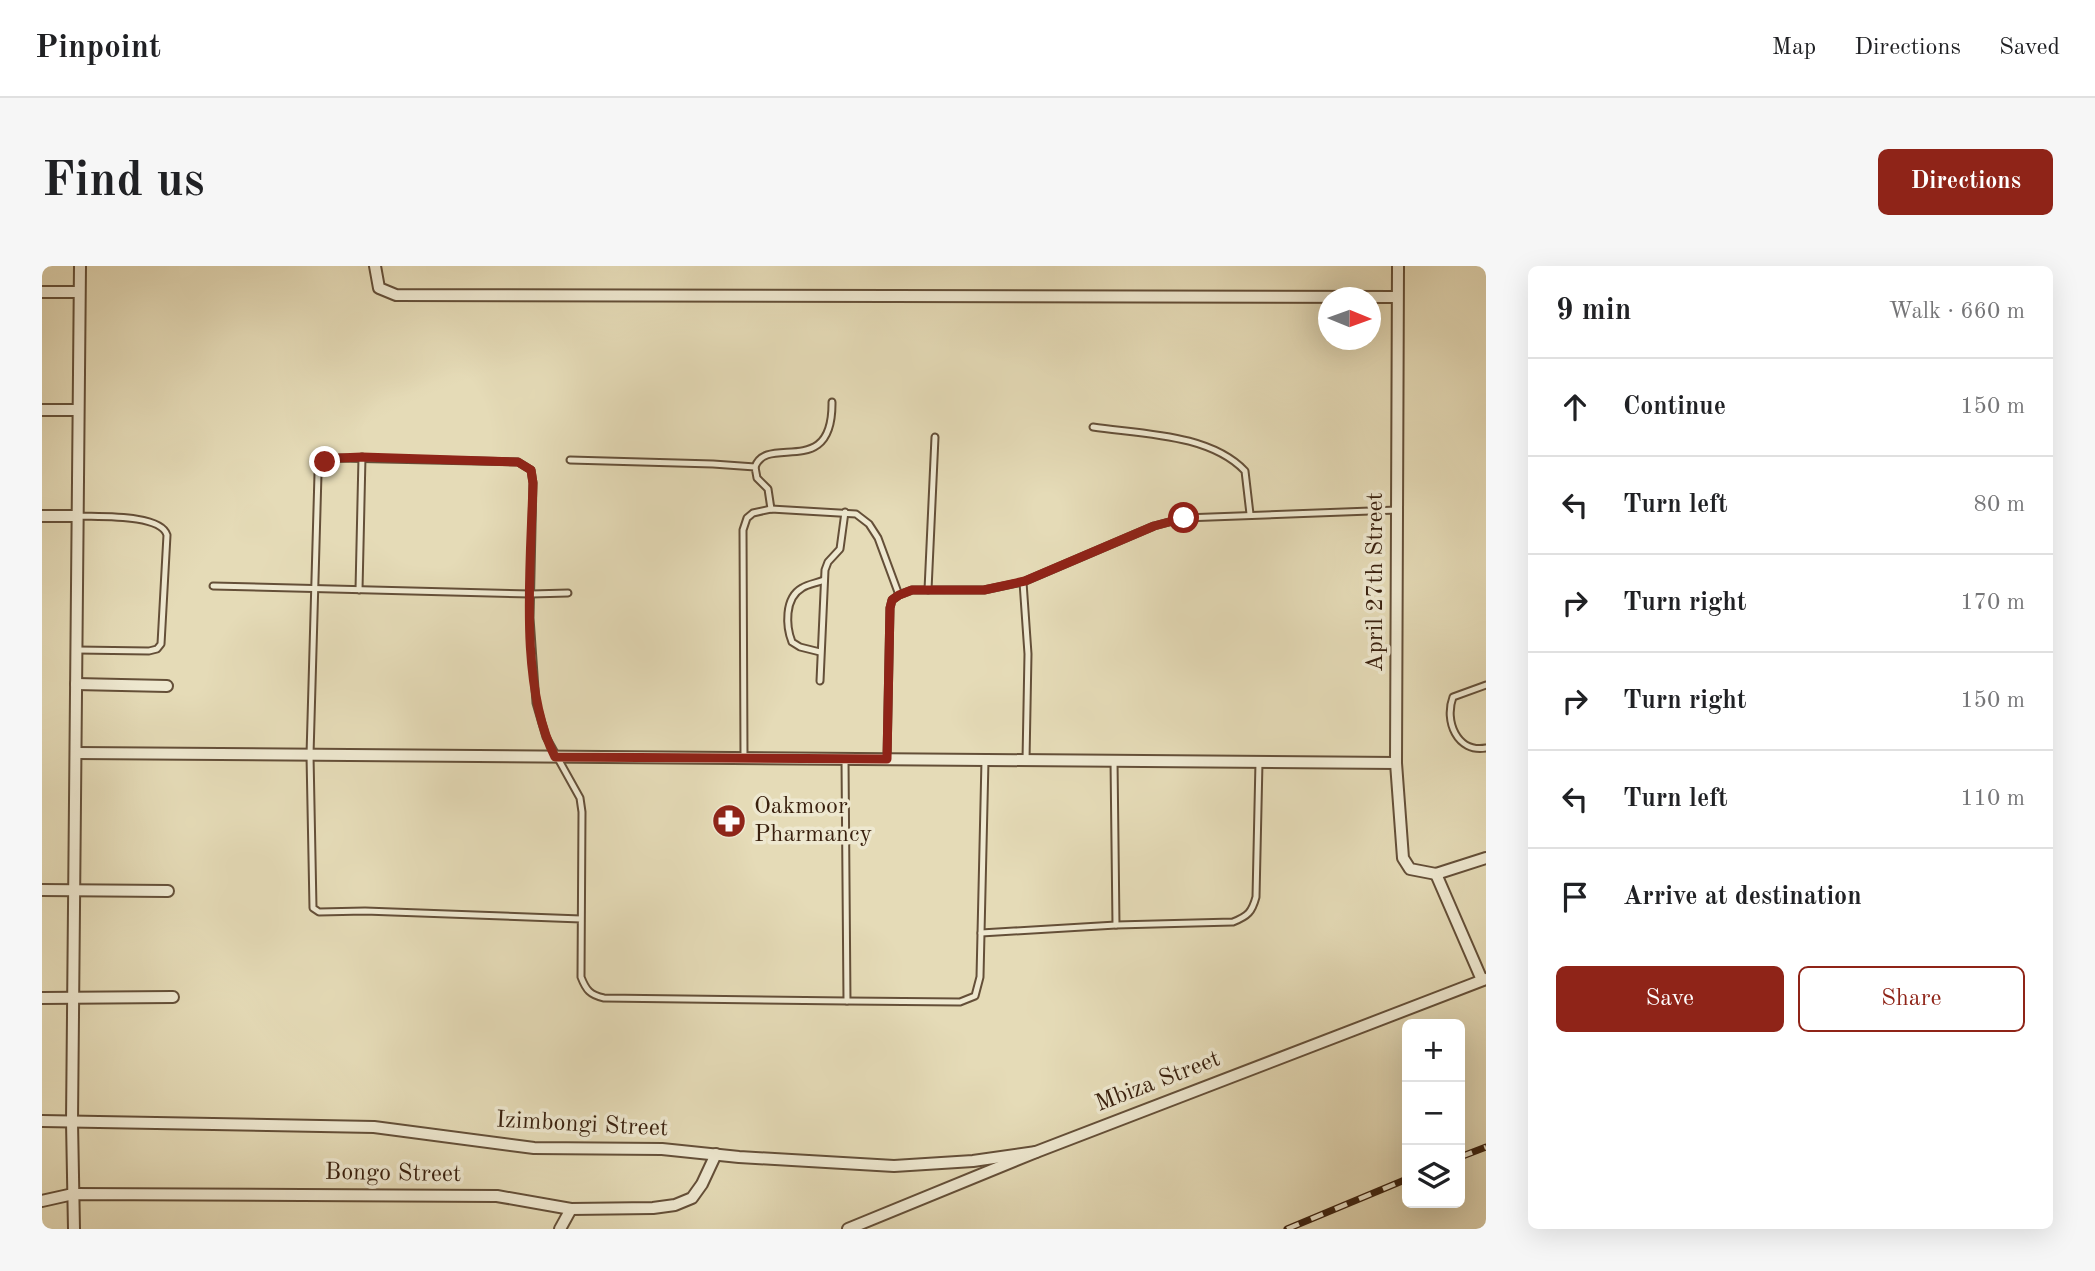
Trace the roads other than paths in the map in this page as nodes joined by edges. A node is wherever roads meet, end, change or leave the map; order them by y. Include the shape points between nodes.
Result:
1 (80, 266) edge
2 (374, 266) edge
3 (1398, 266) edge
4 (42, 292) edge
5 (79, 292) junction
6 (1397, 297) junction
7 (832, 402) dead end
8 (42, 410) edge
9 (78, 410) junction
10 (1093, 427) dead end
11 (935, 437) dead end
12 (362, 457) junction
13 (570, 460) dead end
14 (755, 467) junction
15 (771, 509) junction
16 (1397, 510) junction
17 (845, 512) junction
18 (1250, 514) junction
19 (42, 516) edge
20 (77, 516) junction
21 (824, 580) junction
22 (1023, 582) junction
23 (213, 586) dead end
24 (315, 588) junction
25 (359, 590) junction
26 (928, 590) junction
27 (568, 593) dead end
28 (531, 594) junction
29 (899, 595) junction
30 (77, 650) junction
31 (820, 652) junction
32 (820, 681) dead end
33 (76, 684) junction
34 (167, 685) dead end
35 (1486, 685) edge
36 (1486, 748) edge
37 (76, 753) junction
38 (310, 755) junction
39 (555, 757) junction
40 (744, 758) junction
41 (845, 759) junction
42 (887, 759) junction
43 (985, 760) junction
44 (1026, 760) junction
45 (1114, 761) junction
46 (1259, 762) junction
47 (1396, 763) junction
48 (1486, 858) edge
49 (1436, 874) junction
50 (42, 890) edge
51 (75, 890) junction
52 (168, 891) dead end
53 (581, 919) junction
54 (1116, 925) junction
55 (981, 933) junction
56 (1484, 979) edge
57 (173, 997) dead end
58 (42, 999) edge
59 (75, 999) junction
60 (847, 1001) junction
61 (42, 1121) edge
62 (72, 1122) junction
63 (1036, 1152) junction
64 (716, 1154) junction
65 (74, 1194) junction
66 (42, 1201) edge
67 (571, 1209) junction
68 (74, 1229) edge
69 (560, 1229) edge
70 (848, 1229) edge

1 - 5 street
2 - 6 street via 379,288 396,295
3 - 6 street, April 27th Street
4 - 5 street
5 - 9 street
6 - 16 street, April 27th Street
7 - 14 lane via 830,430 820,444 767,456
8 - 9 street
9 - 20 street
10 - 18 lane via 1196,442 1225,453 1245,471
11 - 26 lane
12 - 24 lane via 330,459 320,468
12 - 25 lane
12 - 28 lane via 518,462 527,466 533,483
13 - 14 lane
14 - 15 lane via 757,478 768,489
15 - 17 lane
15 - 40 lane via 753,513 743,530
16 - 18 lane
16 - 47 street, April 27th Street
17 - 21 lane via 840,549 828,562
17 - 29 lane via 869,524
18 - 22 lane via 1171,521
19 - 20 street
20 - 30 street
20 - 30 lane via 146,521 160,524 167,535 161,644 149,651
21 - 31 lane
21 - 31 lane via 796,593 787,621 792,642
22 - 26 lane via 984,590
22 - 44 lane via 1028,654
23 - 24 lane
24 - 25 lane
24 - 38 lane
25 - 28 lane
26 - 29 lane
27 - 28 lane
28 - 39 lane via 536,704
29 - 42 lane via 890,608
30 - 33 street
31 - 32 lane
33 - 34 street
33 - 37 street
35 - 36 lane via 1453,697 1450,706 1460,742 1468,748
37 - 38 street
37 - 51 street
38 - 39 street
38 - 53 lane via 312,900 316,911
39 - 40 street
39 - 53 lane via 580,798
40 - 41 street
41 - 42 street
41 - 60 lane
42 - 43 street
43 - 44 street
43 - 55 lane
44 - 45 street
45 - 46 street
45 - 54 lane
46 - 47 street
46 - 54 lane via 1252,911 1233,922
47 - 49 street, April 27th Street via 1403,858 1410,869
48 - 49 street
49 - 56 street
50 - 51 street
51 - 52 street
51 - 59 street
53 - 60 lane via 581,977 595,996
54 - 55 lane
55 - 60 lane via 980,977 972,999
56 - 63 street, Mbiza Street
57 - 59 street
58 - 59 street
59 - 62 street
61 - 62 street, Izimbongi Street
62 - 64 street, Izimbongi Street via 374,1127 534,1148
62 - 65 street
63 - 64 street, Izimbongi Street via 894,1166
63 - 70 street, Mbiza Street
64 - 67 street, Bongo Street via 702,1184 687,1202 653,1208
65 - 66 street, Bongo Street
65 - 67 street, Bongo Street via 497,1196
65 - 68 street
67 - 69 street

